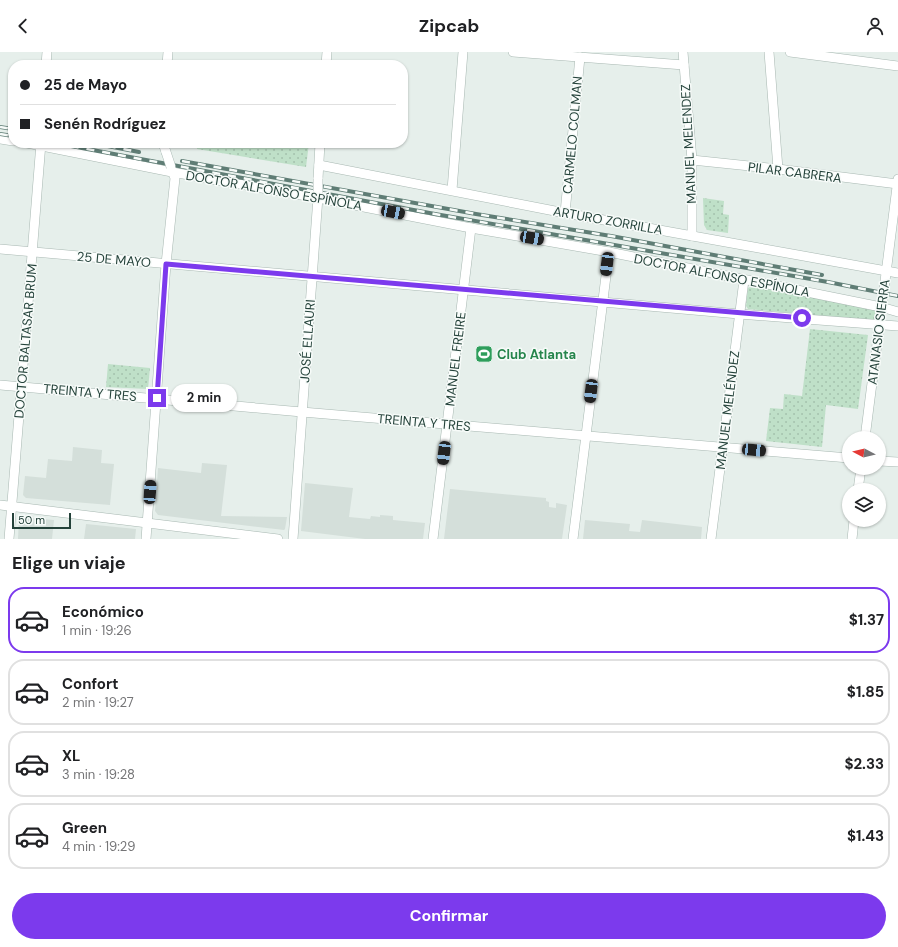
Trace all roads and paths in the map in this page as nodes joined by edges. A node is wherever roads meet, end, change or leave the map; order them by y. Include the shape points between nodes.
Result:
1 (463, 52) edge
2 (513, 52) edge
3 (684, 52) edge
4 (769, 52) edge
5 (790, 52) edge
6 (580, 57) junction
7 (684, 65) junction
8 (898, 66) edge
9 (41, 148) edge
10 (61, 148) edge
11 (164, 148) edge
12 (320, 148) edge
13 (692, 160) junction
14 (319, 165) junction
15 (778, 169) junction
16 (172, 170) junction
17 (898, 182) edge
18 (452, 190) junction
19 (318, 197) junction
20 (565, 213) junction
21 (472, 228) junction
22 (692, 236) junction
23 (0, 249) edge
24 (32, 252) junction
25 (609, 252) junction
26 (166, 264) junction
27 (886, 270) junction
28 (898, 273) edge
29 (312, 276) junction
30 (744, 280) junction
31 (464, 289) junction
32 (603, 301) junction
33 (881, 307) junction
34 (898, 312) edge
35 (740, 314) junction
36 (879, 324) junction
37 (898, 326) edge
38 (0, 385) edge
39 (21, 386) junction
40 (157, 398) junction
41 (302, 412) junction
42 (448, 424) junction
43 (866, 431) edge
44 (586, 436) junction
45 (723, 448) junction
46 (842, 457) edge
47 (886, 461) edge
48 (898, 462) edge
49 (0, 505) edge
50 (12, 506) junction
51 (148, 523) junction
52 (853, 527) edge
53 (9, 539) edge
54 (146, 539) edge
55 (278, 539) edge
56 (293, 539) edge
57 (433, 539) edge
58 (573, 539) edge
59 (711, 539) edge
60 (852, 539) edge

1 - 18 street
2 - 6 street
3 - 7 street, MANUEL MELENDEZ
4 - 15 street
5 - 8 street
6 - 7 street
6 - 20 street, CARMELO COLMAN
7 - 13 street, MANUEL MELENDEZ
9 - 24 street, DOCTOR BALTASAR BRUM
10 - 16 street, DOCTOR ALFONSO ESPÍNOLA
11 - 16 street, bridge
12 - 14 street, JOSÉ ELLAURI
13 - 15 street, PILAR CABRERA
13 - 22 street, MANUEL MELENDEZ
14 - 18 street, ARTURO ZORRILLA
14 - 19 street, JOSÉ ELLAURI, bridge
15 - 17 street, PILAR CABRERA
16 - 19 street, DOCTOR ALFONSO ESPÍNOLA
16 - 26 street via 174,178
17 - 27 street, ATANASIO SIERRA
18 - 20 street, ARTURO ZORRILLA
19 - 21 street, DOCTOR ALFONSO ESPÍNOLA
19 - 29 street, JOSÉ ELLAURI
20 - 22 street, ARTURO ZORRILLA
21 - 25 street, DOCTOR ALFONSO ESPÍNOLA
21 - 31 street, MANUEL FREIRE
22 - 27 street, ARTURO ZORRILLA
23 - 24 street, 25 DE MAYO
24 - 26 street, 25 DE MAYO
24 - 39 street, DOCTOR BALTASAR BRUM
25 - 30 street, DOCTOR ALFONSO ESPÍNOLA
25 - 32 street
26 - 29 street, 25 DE MAYO
26 - 40 street
27 - 28 street, ARTURO ZORRILLA
27 - 33 street, ATANASIO SIERRA
29 - 31 street, 25 DE MAYO
29 - 41 street, JOSÉ ELLAURI
30 - 33 street, DOCTOR ALFONSO ESPÍNOLA
30 - 35 street, MANUEL MELÉNDEZ
31 - 32 street, 25 DE MAYO
31 - 42 street, MANUEL FREIRE
32 - 35 street, 25 DE MAYO
32 - 44 street
33 - 34 street, DOCTOR ALFONSO ESPÍNOLA
33 - 36 street, ATANASIO SIERRA
35 - 36 street, 25 DE MAYO
35 - 45 street, MANUEL MELÉNDEZ
36 - 37 street, 25 DE MAYO
36 - 43 street, ATANASIO SIERRA
38 - 39 street, TREINTA Y TRES
39 - 40 street, TREINTA Y TRES
39 - 50 street, DOCTOR BALTASAR BRUM
40 - 41 street, TREINTA Y TRES
40 - 51 street
41 - 42 street, TREINTA Y TRES
41 - 56 street, JOSÉ ELLAURI
42 - 44 street, TREINTA Y TRES
42 - 57 street, MANUEL FREIRE
44 - 45 street, TREINTA Y TRES
44 - 58 street
45 - 46 street, TREINTA Y TRES
45 - 59 street, MANUEL MELÉNDEZ
47 - 48 street
49 - 50 street
50 - 51 street
50 - 53 street, DOCTOR BALTASAR BRUM
51 - 54 street
51 - 55 street
52 - 60 street

